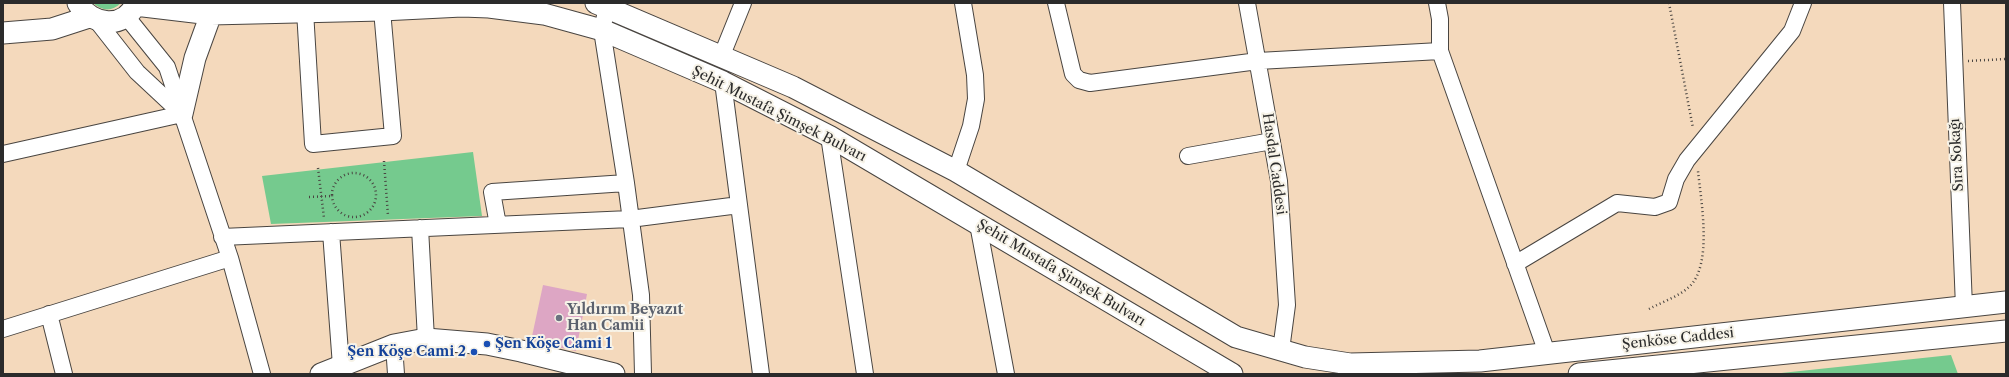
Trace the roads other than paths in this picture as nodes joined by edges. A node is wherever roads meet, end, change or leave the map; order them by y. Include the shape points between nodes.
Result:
1 (743, 3) edge
2 (963, 3) edge
3 (1056, 3) edge
4 (1247, 3) edge
5 (1437, 3) edge
6 (1803, 3) edge
7 (1952, 3) edge
8 (602, 5) edge
9 (132, 8) edge
10 (382, 10) junction
11 (305, 11) junction
12 (88, 14) edge
13 (211, 14) junction
14 (602, 30) junction
15 (3, 33) edge
16 (1440, 51) junction
17 (722, 55) junction
18 (1258, 61) junction
19 (723, 82) junction
20 (182, 114) junction
21 (829, 136) junction
22 (1272, 141) junction
23 (3, 154) edge
24 (1188, 156) dead end
25 (956, 170) junction
26 (626, 183) junction
27 (739, 204) junction
28 (630, 219) junction
29 (978, 224) junction
30 (498, 225) junction
31 (420, 228) junction
32 (328, 232) junction
33 (222, 237) junction
34 (230, 258) junction
35 (1515, 264) junction
36 (2006, 302) edge
37 (1964, 307) junction
38 (49, 314) junction
39 (3, 329) edge
40 (2006, 331) edge
41 (426, 339) junction
42 (394, 345) junction
43 (1281, 350) junction
44 (1547, 353) junction
45 (341, 366) junction
46 (1303, 366) edge
47 (1351, 369) edge
48 (1622, 372) edge
49 (64, 374) edge
50 (262, 374) edge
51 (321, 374) edge
52 (396, 374) edge
53 (614, 374) edge
54 (644, 374) edge
55 (760, 374) edge
56 (865, 374) edge
57 (1006, 374) edge
58 (1232, 374) edge
59 (1579, 374) edge

1 - 17 street
2 - 25 street via 975,75 976,99 971,126
3 - 18 street via 1073,74 1084,82
4 - 18 street, Hasdal Caddesi
5 - 16 street
6 - 35 street via 1792,31 1681,169 1669,202 1655,207 1617,203
7 - 37 street, Sıra Sokağı
8 - 14 street
8 - 17 main road, Şehit Mustafa Şimşek Bulvarı
9 - 12 main road via 115,21 106,23
9 - 13 main road, Şehit Mustafa Şimşek Bulvarı
9 - 20 street via 167,67
10 - 11 main road, Şehit Mustafa Şimşek Bulvarı
10 - 11 street via 392,136 313,144
10 - 14 main road, Şehit Mustafa Şimşek Bulvarı via 489,7 544,14
11 - 13 main road, Şehit Mustafa Şimşek Bulvarı
12 - 15 main road via 52,29
12 - 20 street via 137,72
13 - 20 main road via 195,58
14 - 19 main road, Şehit Mustafa Şimşek Bulvarı
14 - 26 street
16 - 18 street
16 - 35 street
17 - 25 main road, Şehit Mustafa Şimşek Bulvarı via 793,87
18 - 22 street, Hasdal Caddesi
19 - 21 main road, Şehit Mustafa Şimşek Bulvarı
19 - 27 street
20 - 23 street
20 - 33 street
21 - 29 main road, Şehit Mustafa Şimşek Bulvarı
21 - 56 street
22 - 24 street
22 - 43 street, Hasdal Caddesi via 1279,181 1287,305
25 - 43 main road, Şehit Mustafa Şimşek Bulvarı via 1236,337
26 - 28 street
26 - 30 street via 492,192
27 - 28 street
27 - 55 street
28 - 30 street
28 - 54 street via 641,295
29 - 57 street
29 - 58 main road, Şehit Mustafa Şimşek Bulvarı
30 - 31 street
31 - 32 street
31 - 41 street
32 - 33 street
32 - 45 street
33 - 34 street
34 - 38 street
34 - 50 street
35 - 44 street
36 - 37 main road, Şenköse Caddesi
37 - 44 main road, Şenköse Caddesi
38 - 39 street
38 - 49 street
40 - 48 main road, Şenköse Caddesi
41 - 42 main road
41 - 53 main road via 487,344 521,350
42 - 45 main road
42 - 52 street
43 - 46 main road, Şehit Mustafa Şimşek Bulvarı
44 - 47 main road, Şenköse Caddesi via 1480,361
45 - 51 main road
46 - 47 main road, Şehit Mustafa Şimşek Bulvarı
48 - 59 main road, Şenköse Caddesi

